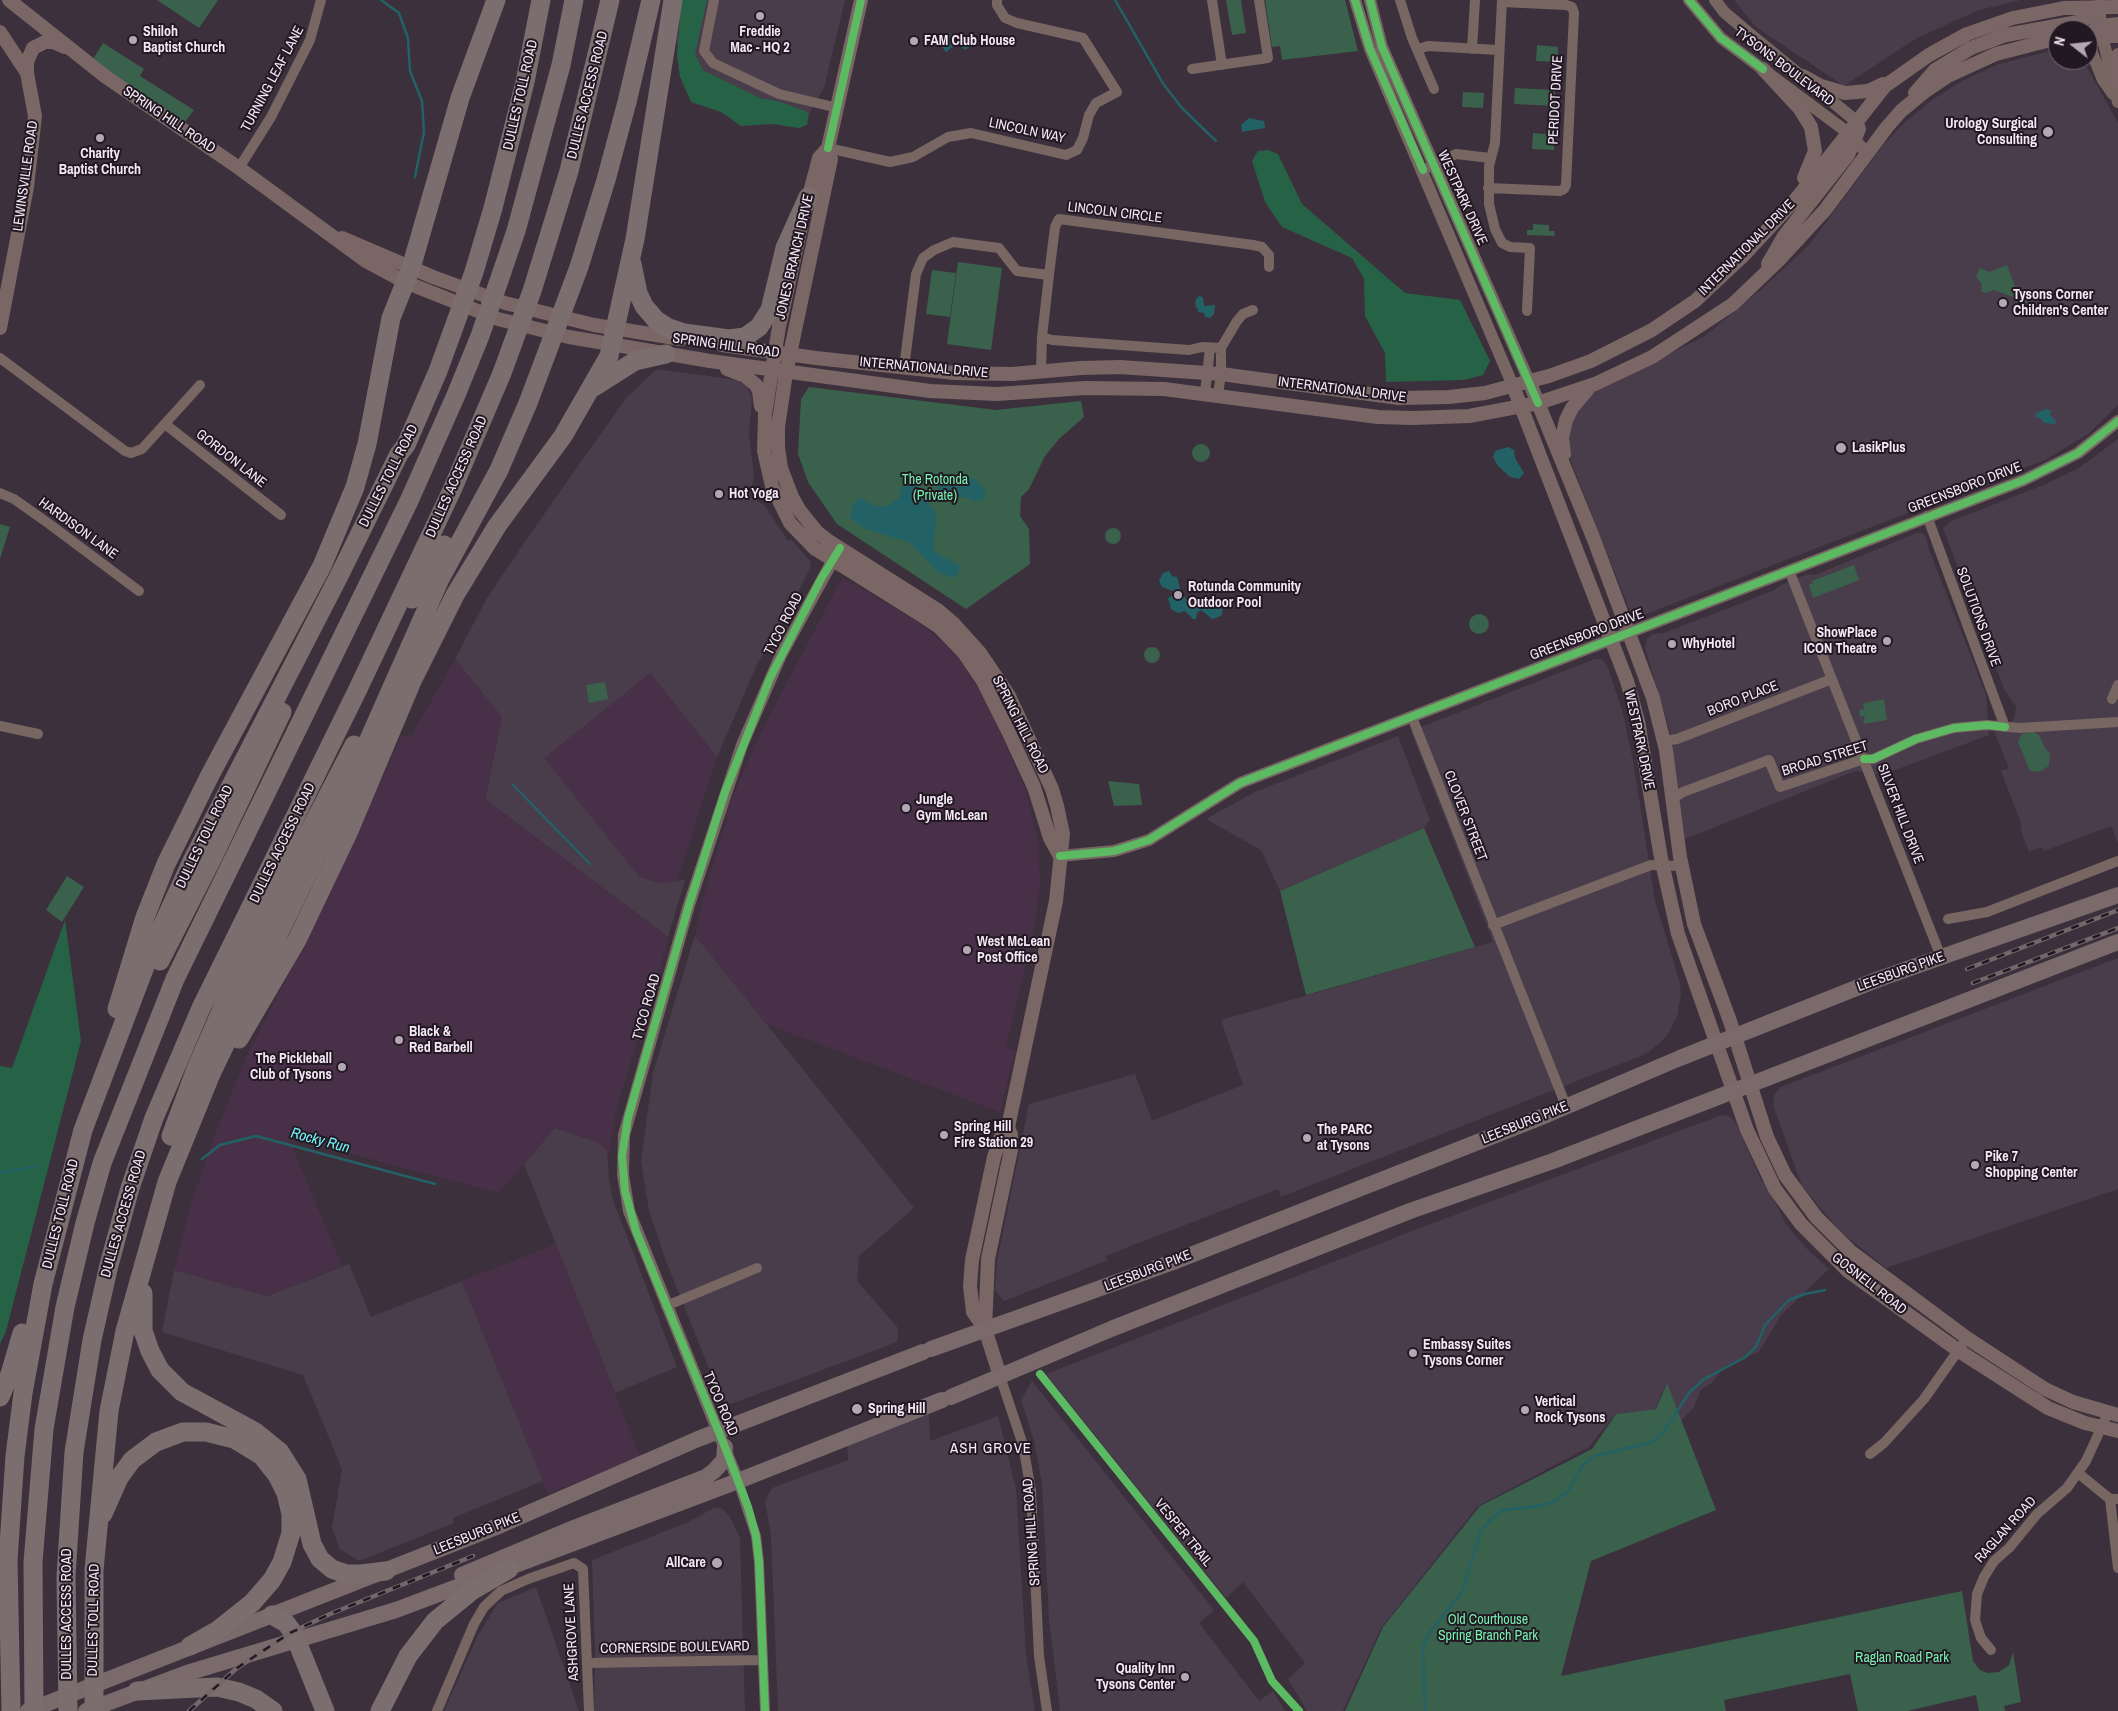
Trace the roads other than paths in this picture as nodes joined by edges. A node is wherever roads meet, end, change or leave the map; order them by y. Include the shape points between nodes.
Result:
1 (9, 0) edge
2 (321, 0) edge
3 (496, 0) edge
4 (541, 0) edge
5 (574, 0) edge
6 (610, 0) edge
7 (651, 0) edge
8 (673, 0) edge
9 (714, 0) edge
10 (862, 0) edge
11 (997, 0) edge
12 (1212, 0) edge
13 (1258, 0) edge
14 (1355, 0) edge
15 (1370, 0) edge
16 (1400, 0) edge
17 (1475, 0) edge
18 (1689, 0) edge
19 (1715, 0) edge
20 (1502, 1) edge
21 (2099, 6) junction
22 (2118, 7) edge
23 (2084, 19) edge
24 (2097, 20) edge
25 (2118, 24) edge
26 (0, 32) edge
27 (2098, 32) edge
28 (2098, 33) edge
29 (2118, 36) edge
30 (2048, 40) edge
31 (2098, 41) edge
32 (1418, 49) junction
33 (1472, 49) junction
34 (1498, 50) junction
35 (74, 52) junction
36 (2118, 56) edge
37 (1222, 65) junction
38 (2098, 68) edge
39 (1192, 69) dead end
40 (1763, 69) junction
41 (27, 73) junction
42 (1803, 76) junction
43 (1895, 78) junction
44 (2112, 80) junction
45 (1434, 89) dead end
46 (2118, 102) edge
47 (1908, 105) junction
48 (838, 108) junction
49 (1853, 131) junction
50 (828, 148) junction
51 (1867, 153) junction
52 (1490, 158) junction
53 (1428, 167) junction
54 (239, 168) junction
55 (1488, 188) junction
56 (808, 197) junction
57 (1776, 221) junction
58 (632, 253) junction
59 (1269, 267) dead end
60 (408, 275) junction
61 (1049, 275) junction
62 (1762, 276) junction
63 (1253, 310) dead end
64 (1528, 311) dead end
65 (663, 326) junction
66 (0, 328) edge
67 (614, 337) junction
68 (1042, 337) junction
69 (702, 342) junction
70 (1215, 348) junction
71 (774, 353) junction
72 (666, 354) junction
73 (790, 355) junction
74 (546, 356) junction
75 (0, 358) edge
76 (710, 361) junction
77 (904, 368) junction
78 (771, 371) junction
79 (1041, 371) junction
80 (786, 373) junction
81 (1207, 373) junction
82 (1222, 374) junction
83 (1529, 381) junction
84 (1595, 384) junction
85 (200, 385) dead end
86 (1513, 386) junction
87 (591, 389) junction
88 (1211, 394) junction
89 (1538, 403) junction
90 (1521, 407) junction
91 (2118, 421) edge
92 (165, 424) junction
93 (763, 433) junction
94 (1566, 472) junction
95 (0, 493) edge
96 (281, 516) dead end
97 (1927, 516) junction
98 (836, 554) junction
99 (1789, 570) junction
100 (138, 591) dead end
101 (1630, 632) junction
102 (1612, 640) junction
103 (400, 665) junction
104 (1832, 679) junction
105 (2118, 685) edge
106 (2112, 699) dead end
107 (1412, 716) junction
108 (2118, 722) edge
109 (0, 726) edge
110 (2005, 727) junction
111 (38, 734) dead end
112 (1664, 741) junction
113 (1864, 760) junction
114 (1672, 799) junction
115 (1060, 856) junction
116 (274, 861) junction
117 (2118, 861) edge
118 (1662, 866) junction
119 (1682, 866) junction
120 (2118, 895) edge
121 (1948, 919) dead end
122 (1493, 925) junction
123 (2118, 942) edge
124 (1941, 958) junction
125 (1735, 1036) junction
126 (1718, 1043) junction
127 (1749, 1085) junction
128 (98, 1088) junction
129 (1733, 1091) junction
130 (1566, 1106) junction
131 (190, 1120) junction
132 (68, 1183) junction
133 (155, 1220) junction
134 (757, 1268) dead end
135 (666, 1306) junction
136 (984, 1329) junction
137 (1967, 1338) junction
138 (1959, 1351) junction
139 (1000, 1376) junction
140 (114, 1380) junction
141 (0, 1397) edge
142 (2113, 1414) edge
143 (2102, 1428) junction
144 (718, 1431) junction
145 (2118, 1431) edge
146 (725, 1447) junction
147 (1870, 1454) dead end
148 (2078, 1474) junction
149 (738, 1481) junction
150 (2114, 1499) edge
151 (94, 1554) junction
152 (2118, 1568) edge
153 (509, 1569) junction
154 (386, 1571) junction
155 (396, 1610) junction
156 (272, 1615) junction
157 (297, 1642) junction
158 (190, 1646) junction
159 (1991, 1650) dead end
160 (762, 1660) junction
161 (0, 1662) edge
162 (588, 1663) junction
163 (403, 1666) junction
164 (137, 1691) junction
165 (17, 1709) edge
166 (34, 1711) edge
167 (68, 1711) edge
168 (86, 1711) edge
169 (94, 1711) edge
170 (273, 1711) edge
171 (324, 1711) edge
172 (380, 1711) edge
173 (388, 1711) edge
174 (437, 1711) edge
175 (589, 1711) edge
176 (765, 1711) edge
177 (1047, 1711) edge

1 - 35 main road, SPRING HILL ROAD
2 - 54 street, TURNING LEAF LANE via 310,40 271,117
3 - 60 highway via 460,98
4 - 128 highway, DULLES TOLL ROAD via 512,136 455,327 406,445 193,859 152,948
5 - 166 highway via 534,170 480,336 409,501 175,979 102,1164 65,1307 43,1438 33,1562
6 - 116 highway, DULLES ACCESS ROAD via 570,171 512,345 452,490
7 - 74 highway, DULLES TOLL ROAD via 614,151
8 - 58 highway
9 - 48 street via 704,51 713,63 779,94
10 - 48 main road, JONES BRANCH DRIVE
11 - 50 street, LINCOLN WAY via 1001,12 1011,21 1083,38 1117,92 1096,103 1077,150 1066,155 971,133 948,137 913,157 890,162
12 - 37 street
13 - 37 street via 1268,58
14 - 53 street, WESTPARK DRIVE via 1370,49
15 - 53 street, WESTPARK DRIVE via 1382,47
16 - 32 street
17 - 33 street
18 - 40 street, TYSONS BOULEVARD via 1721,38
19 - 42 street, TYSONS BOULEVARD via 1724,12
20 - 34 street, PERIDOT DRIVE
20 - 55 street, PERIDOT DRIVE via 1572,7 1566,185 1560,191
21 - 22 main road, INTERNATIONAL DRIVE
21 - 23 main road, INTERNATIONAL DRIVE
21 - 24 street
23 - 43 main road, INTERNATIONAL DRIVE via 2037,12 1989,25 1967,34
23 - 47 main road via 2006,35 1971,48 1935,70
25 - 27 main road
26 - 41 main road, LEWINSVILLE ROAD
28 - 29 main road
30 - 47 main road, INTERNATIONAL DRIVE via 2017,47 1974,63 1940,81
31 - 44 street
32 - 33 street via 1428,46
32 - 45 street
33 - 34 street
34 - 52 street, PERIDOT DRIVE via 1495,144
35 - 41 main road via 53,42 39,44 29,54
35 - 54 main road, SPRING HILL ROAD
36 - 44 main road
37 - 39 street
38 - 46 street
40 - 49 street, TYSONS BOULEVARD
40 - 57 main road via 1800,109 1812,127 1814,139 1813,161
41 - 66 main road, LEWINSVILLE ROAD via 33,98 35,133
42 - 43 main road via 1829,90 1854,94
42 - 49 street, TYSONS BOULEVARD
43 - 49 main road, INTERNATIONAL DRIVE via 1884,86
44 - 46 street
47 - 51 main road, INTERNATIONAL DRIVE
48 - 50 main road, JONES BRANCH DRIVE
49 - 51 street, TYSONS BOULEVARD
49 - 57 main road, INTERNATIONAL DRIVE
49 - 62 main road via 1848,155 1784,236
50 - 56 main road, JONES BRANCH DRIVE via 819,158
50 - 73 main road, JONES BRANCH DRIVE via 831,159
51 - 62 main road, INTERNATIONAL DRIVE via 1805,234
52 - 53 street via 1456,154
52 - 55 street, PERIDOT DRIVE
53 - 83 street, WESTPARK DRIVE
53 - 86 street, WESTPARK DRIVE
54 - 60 main road, SPRING HILL ROAD via 366,261
55 - 64 street, PERIDOT DRIVE via 1491,216 1500,240 1507,247 1530,248
56 - 65 highway via 785,248 770,310 759,327 745,336 729,338
56 - 71 main road, JONES BRANCH DRIVE
57 - 83 main road, INTERNATIONAL DRIVE via 1708,289 1652,330 1591,361
58 - 65 highway via 638,293 644,306
58 - 67 highway
59 - 61 street, LINCOLN CIRCLE via 1269,255 1262,247 1059,219 1055,227
60 - 67 main road, SPRING HILL ROAD via 498,319 570,337
60 - 128 highway via 391,318 367,444 355,486 322,566 166,864 145,917 120,999
61 - 68 street, LINCOLN CIRCLE
61 - 77 street via 1017,271 999,248 953,242 934,250 923,258 916,274
62 - 84 main road, INTERNATIONAL DRIVE via 1733,304 1686,337
63 - 70 street via 1243,314
65 - 69 highway
67 - 69 main road, SPRING HILL ROAD
67 - 72 main road, SPRING HILL ROAD
67 - 87 highway via 610,356
68 - 70 street via 1189,350
68 - 79 street, LINCOLN CIRCLE
69 - 71 main road, SPRING HILL ROAD
70 - 81 street
70 - 82 street
71 - 73 main road, SPRING HILL ROAD
71 - 78 main road, JONES BRANCH DRIVE
72 - 76 main road, SPRING HILL ROAD
72 - 87 highway via 635,361
73 - 77 main road, INTERNATIONAL DRIVE
73 - 80 main road, SPRING HILL ROAD
74 - 103 highway, DULLES TOLL ROAD via 499,470 440,579
74 - 116 highway via 470,502 388,640
75 - 92 street via 124,451 142,449
76 - 78 main road, SPRING HILL ROAD
76 - 93 main road via 756,385
77 - 79 main road, INTERNATIONAL DRIVE via 973,374
78 - 80 main road, INTERNATIONAL DRIVE
78 - 93 main road, SPRING HILL ROAD
79 - 81 main road, INTERNATIONAL DRIVE via 1120,367
80 - 88 main road, INTERNATIONAL DRIVE via 965,394 1138,388
80 - 98 main road, SPRING HILL ROAD via 778,427 781,468 800,511
81 - 82 main road, INTERNATIONAL DRIVE
81 - 88 street
82 - 86 main road, INTERNATIONAL DRIVE via 1399,398 1466,396
82 - 88 street
83 - 86 main road, INTERNATIONAL DRIVE
83 - 89 main road, WESTPARK DRIVE
84 - 89 main road, INTERNATIONAL DRIVE
84 - 94 main road via 1576,402 1566,420 1562,438
85 - 92 street
86 - 90 main road, WESTPARK DRIVE
87 - 131 highway via 563,436 498,526 455,595 412,681 348,833 297,940
88 - 90 main road, INTERNATIONAL DRIVE via 1396,418 1462,417
89 - 90 main road, INTERNATIONAL DRIVE
89 - 94 main road, WESTPARK DRIVE
90 - 102 main road, WESTPARK DRIVE
91 - 97 street, GREENSBORO DRIVE via 2095,442 2058,464
92 - 96 street, GORDON LANE
93 - 98 main road, SPRING HILL ROAD via 766,468 790,523 802,537
94 - 101 main road, WESTPARK DRIVE
95 - 100 street, HARDISON LANE via 48,523
97 - 99 street, GREENSBORO DRIVE
97 - 110 street, SOLUTIONS DRIVE
98 - 115 main road, SPRING HILL ROAD via 939,611 966,636 991,668 1008,696 1052,789 1063,834
98 - 135 street, TYCO ROAD via 778,661 735,764 689,904 628,1118 622,1156 625,1191 636,1231
99 - 101 street, GREENSBORO DRIVE
99 - 104 street, SILVER HILL DRIVE
101 - 102 street, GREENSBORO DRIVE
101 - 112 main road, WESTPARK DRIVE
102 - 107 street, GREENSBORO DRIVE
102 - 118 main road, WESTPARK DRIVE via 1638,721
103 - 131 highway, DULLES TOLL ROAD via 330,827
103 - 140 highway, DULLES TOLL ROAD via 348,755 294,860 196,1069 161,1164 130,1272 120,1318
104 - 112 street, BORO PLACE via 1677,739
104 - 113 street, SILVER HILL DRIVE
105 - 106 street
107 - 115 street, GREENSBORO DRIVE via 1240,783 1175,826 1138,845
107 - 122 street, CLOVER STREET
108 - 110 street, BROAD STREET
109 - 111 street
110 - 113 street, BROAD STREET via 1954,728
112 - 114 main road, WESTPARK DRIVE
113 - 114 street, BROAD STREET via 1780,787 1769,760
113 - 124 street, SILVER HILL DRIVE
114 - 119 main road, WESTPARK DRIVE
115 - 136 main road, SPRING HILL ROAD via 1056,901 1008,1127 1011,1150 989,1252
116 - 167 highway, DULLES ACCESS ROAD via 213,982 169,1081 141,1156 108,1265 86,1372 72,1480 66,1576
117 - 121 street via 1987,912
118 - 119 street
118 - 122 street via 1650,865
118 - 126 main road, WESTPARK DRIVE via 1678,934
119 - 125 main road, WESTPARK DRIVE via 1695,928
120 - 124 highway, LEESBURG PIKE
122 - 130 street, CLOVER STREET
123 - 127 highway
124 - 125 highway, LEESBURG PIKE
125 - 126 highway, LEESBURG PIKE
125 - 127 main road, GOSNELL ROAD
126 - 129 main road, GOSNELL ROAD
126 - 130 highway, LEESBURG PIKE
127 - 129 highway
127 - 137 main road, GOSNELL ROAD via 1767,1137 1785,1175 1821,1223 1850,1251
128 - 132 highway, DULLES TOLL ROAD
129 - 138 main road, GOSNELL ROAD via 1771,1181 1801,1224 1848,1271
129 - 139 highway via 1553,1161 1410,1211
130 - 136 highway, LEESBURG PIKE via 1145,1272
131 - 133 highway, DULLES TOLL ROAD
132 - 141 highway via 40,1256 20,1345
132 - 165 highway, DULLES TOLL ROAD via 36,1322 15,1456 8,1560
133 - 140 highway, DULLES TOLL ROAD
133 - 154 highway via 142,1323 150,1352 160,1370 182,1392 261,1436 280,1452 297,1479 312,1544 323,1562 346,1574
134 - 135 street
135 - 144 street, TYCO ROAD
136 - 139 main road, SPRING HILL ROAD
136 - 144 highway, LEESBURG PIKE
137 - 138 street
137 - 142 main road, GOSNELL ROAD via 2045,1388 2072,1402
138 - 143 main road, GOSNELL ROAD via 2048,1408
138 - 147 street via 1924,1400 1884,1444
139 - 149 highway
139 - 177 street, SPRING HILL ROAD via 1023,1445 1031,1491 1037,1624
140 - 151 highway, DULLES TOLL ROAD
142 - 143 street, RAGLAN ROAD
143 - 145 main road, GOSNELL ROAD
143 - 148 street, RAGLAN ROAD
144 - 146 street, TYCO ROAD
144 - 154 highway, LEESBURG PIKE
146 - 149 street, TYCO ROAD
146 - 155 highway via 724,1460 708,1476 470,1572
148 - 150 street
148 - 159 street, RAGLAN ROAD via 2061,1495 2036,1514 1984,1577 1977,1594 1975,1620 1981,1638
149 - 153 highway
149 - 160 street via 756,1536
150 - 152 street
151 - 158 highway via 103,1513 119,1478 132,1460 156,1442 183,1432 206,1432 234,1438 262,1456 278,1475 288,1503 291,1533 286,1554 272,1580 252,1603 218,1630
151 - 169 highway, DULLES TOLL ROAD
153 - 155 highway
153 - 163 highway via 477,1587 445,1611 420,1639
154 - 156 highway, LEESBURG PIKE
155 - 157 highway
156 - 157 highway via 290,1628
156 - 158 highway, LEESBURG PIKE
157 - 164 highway
157 - 171 highway
158 - 165 highway, LEESBURG PIKE
160 - 162 street, CORNERSIDE BOULEVARD
160 - 176 street
161 - 165 highway
162 - 174 street, ASHGROVE LANE via 583,1569 570,1563 501,1591 484,1607
162 - 175 street, ASHGROVE LANE
163 - 172 highway
163 - 173 highway
164 - 168 highway
164 - 170 highway via 217,1687 242,1693

